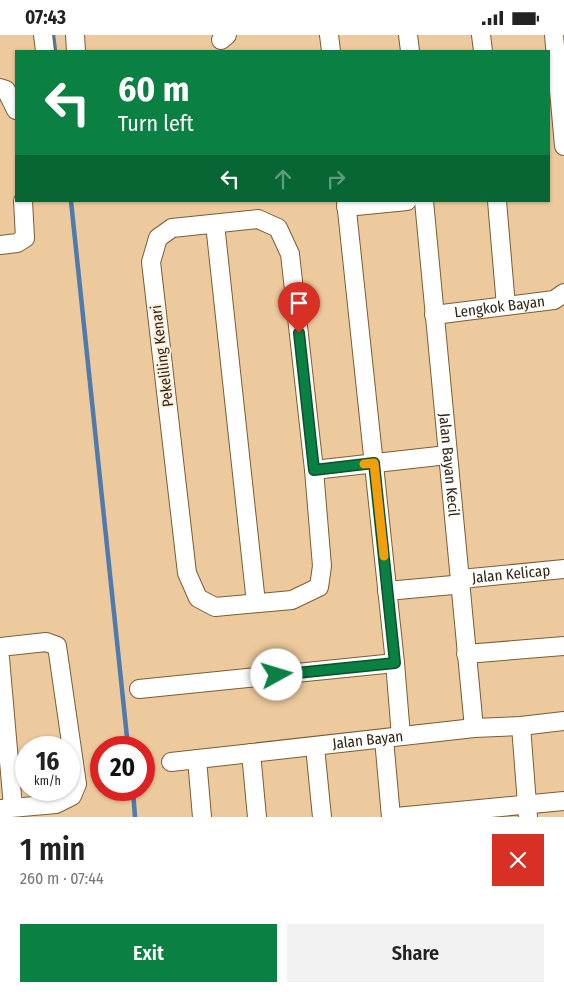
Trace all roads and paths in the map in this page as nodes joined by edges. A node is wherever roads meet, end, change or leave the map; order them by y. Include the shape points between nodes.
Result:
1 (43, 35) edge
2 (75, 35) edge
3 (329, 35) edge
4 (408, 35) edge
5 (481, 35) edge
6 (554, 35) edge
7 (45, 50) edge
8 (76, 50) edge
9 (331, 50) edge
10 (410, 50) edge
11 (482, 50) edge
12 (3, 89) edge
13 (15, 108) edge
14 (556, 128) edge
15 (564, 146) edge
16 (23, 202) edge
17 (387, 202) edge
18 (424, 202) edge
19 (497, 202) edge
20 (346, 204) edge
21 (215, 224) junction
22 (0, 245) edge
23 (564, 293) edge
24 (506, 306) junction
25 (434, 315) junction
26 (448, 455) junction
27 (374, 463) junction
28 (314, 470) junction
29 (564, 569) edge
30 (459, 582) junction
31 (387, 591) junction
32 (256, 603) junction
33 (564, 646) edge
34 (0, 647) edge
35 (466, 654) junction
36 (0, 658) edge
37 (395, 663) junction
38 (139, 689) dead end
39 (564, 721) edge
40 (521, 726) junction
41 (474, 729) junction
42 (392, 738) junction
43 (314, 747) junction
44 (251, 753) junction
45 (197, 759) junction
46 (171, 762) dead end
47 (564, 801) edge
48 (7, 808) edge
49 (527, 811) edge
50 (202, 817) edge
51 (257, 817) edge
52 (322, 817) edge
53 (391, 817) edge
54 (396, 817) edge

1 - 7 street
2 - 8 street
3 - 9 street
4 - 10 street
5 - 11 street
6 - 14 street
12 - 13 street
14 - 15 street
16 - 22 street via 25,238 17,243
17 - 20 street
18 - 25 street, Jalan Bayan Kecil
19 - 24 street
20 - 27 street
21 - 28 street, Pekeliling Kenari via 258,219 278,228 290,254
21 - 32 street
21 - 32 street, Pekeliling Kenari via 172,228 158,238 151,262 187,573 198,597 215,607
23 - 24 street, Lengkok Bayan via 554,300
24 - 25 street, Lengkok Bayan
25 - 26 street, Jalan Bayan Kecil
26 - 27 street
26 - 30 street, Jalan Bayan Kecil
27 - 28 street
27 - 31 street
28 - 32 street, Pekeliling Kenari via 322,566 319,587 292,600
29 - 30 street, Jalan Kelicap via 470,578
30 - 31 street, Jalan Kelicap
30 - 35 street, Jalan Bayan Kecil
31 - 37 street
33 - 35 street
34 - 48 street via 46,642 57,646 77,785 72,796 56,804
35 - 41 street, Jalan Bayan Kecil
36 - 48 street
37 - 38 street
37 - 42 street
39 - 40 street, Jalan Bayan
40 - 41 street, Jalan Bayan
40 - 49 street
41 - 42 street, Jalan Bayan
42 - 43 street, Jalan Bayan
42 - 53 street
43 - 44 street, Jalan Bayan
43 - 52 street
44 - 45 street, Jalan Bayan
44 - 51 street
45 - 46 street, Jalan Bayan
45 - 50 street
47 - 49 street
49 - 54 street

